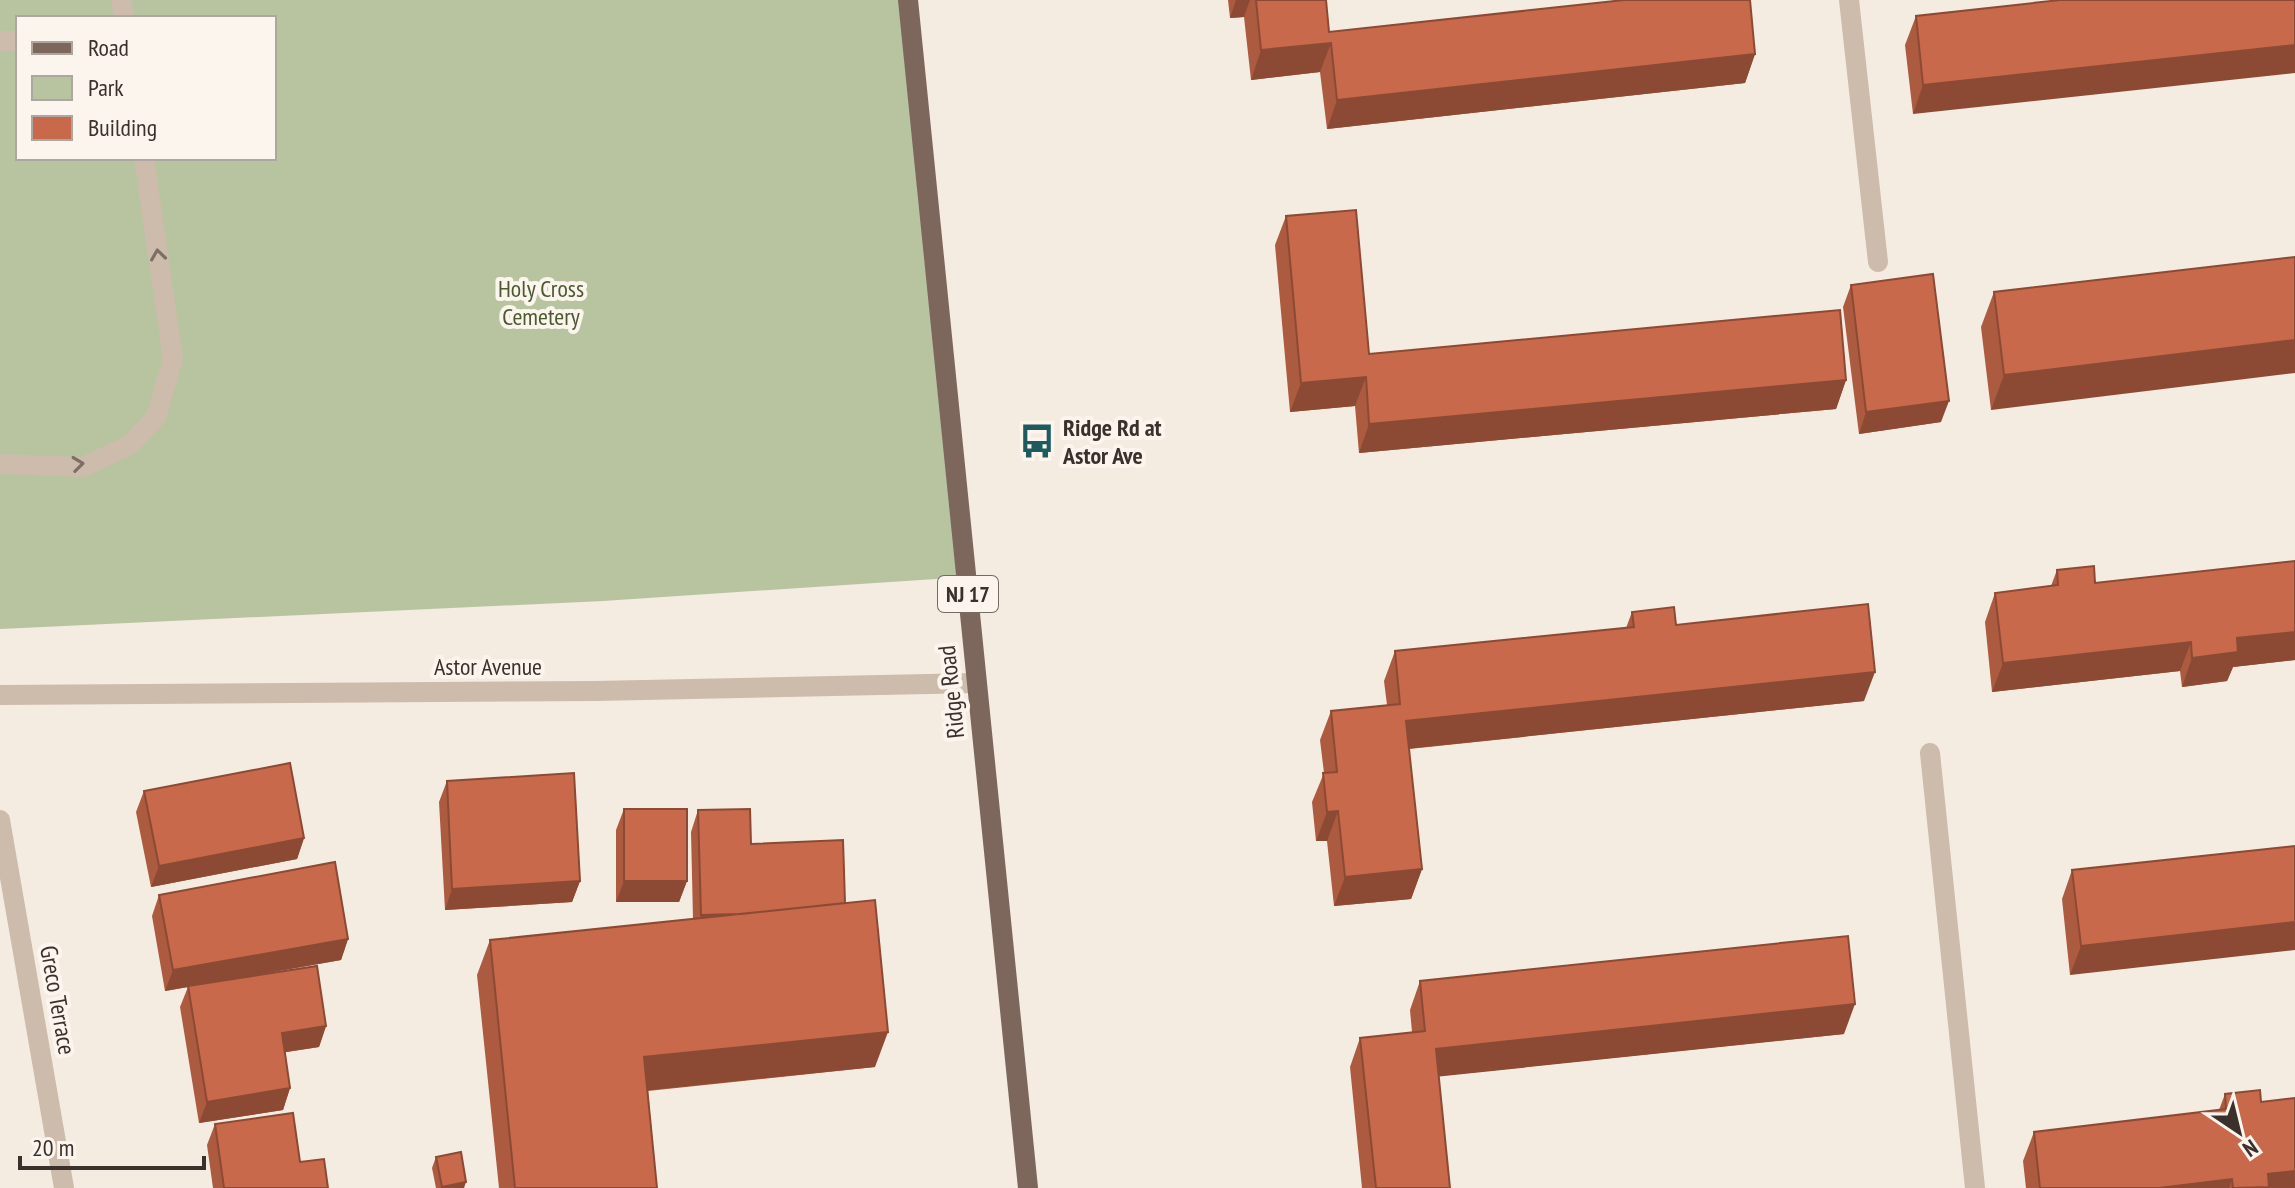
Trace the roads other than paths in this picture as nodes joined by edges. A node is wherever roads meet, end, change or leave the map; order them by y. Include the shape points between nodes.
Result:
1 (908, 0) edge
2 (1849, 0) edge
3 (144, 160) edge
4 (1878, 262) dead end
5 (0, 464) edge
6 (976, 683) junction
7 (0, 695) edge
8 (1930, 753) dead end
9 (0, 820) edge
10 (64, 1188) edge
11 (1028, 1188) edge
12 (1975, 1188) edge

1 - 6 main road, Ridge Road / NJ 17
2 - 4 street
5 -> 3 street via 83,467 130,445 156,417 173,359
6 - 7 street, Astor Avenue via 580,692
6 - 11 main road, Ridge Road / NJ 17
8 - 12 street
9 - 10 street, Greco Terrace

